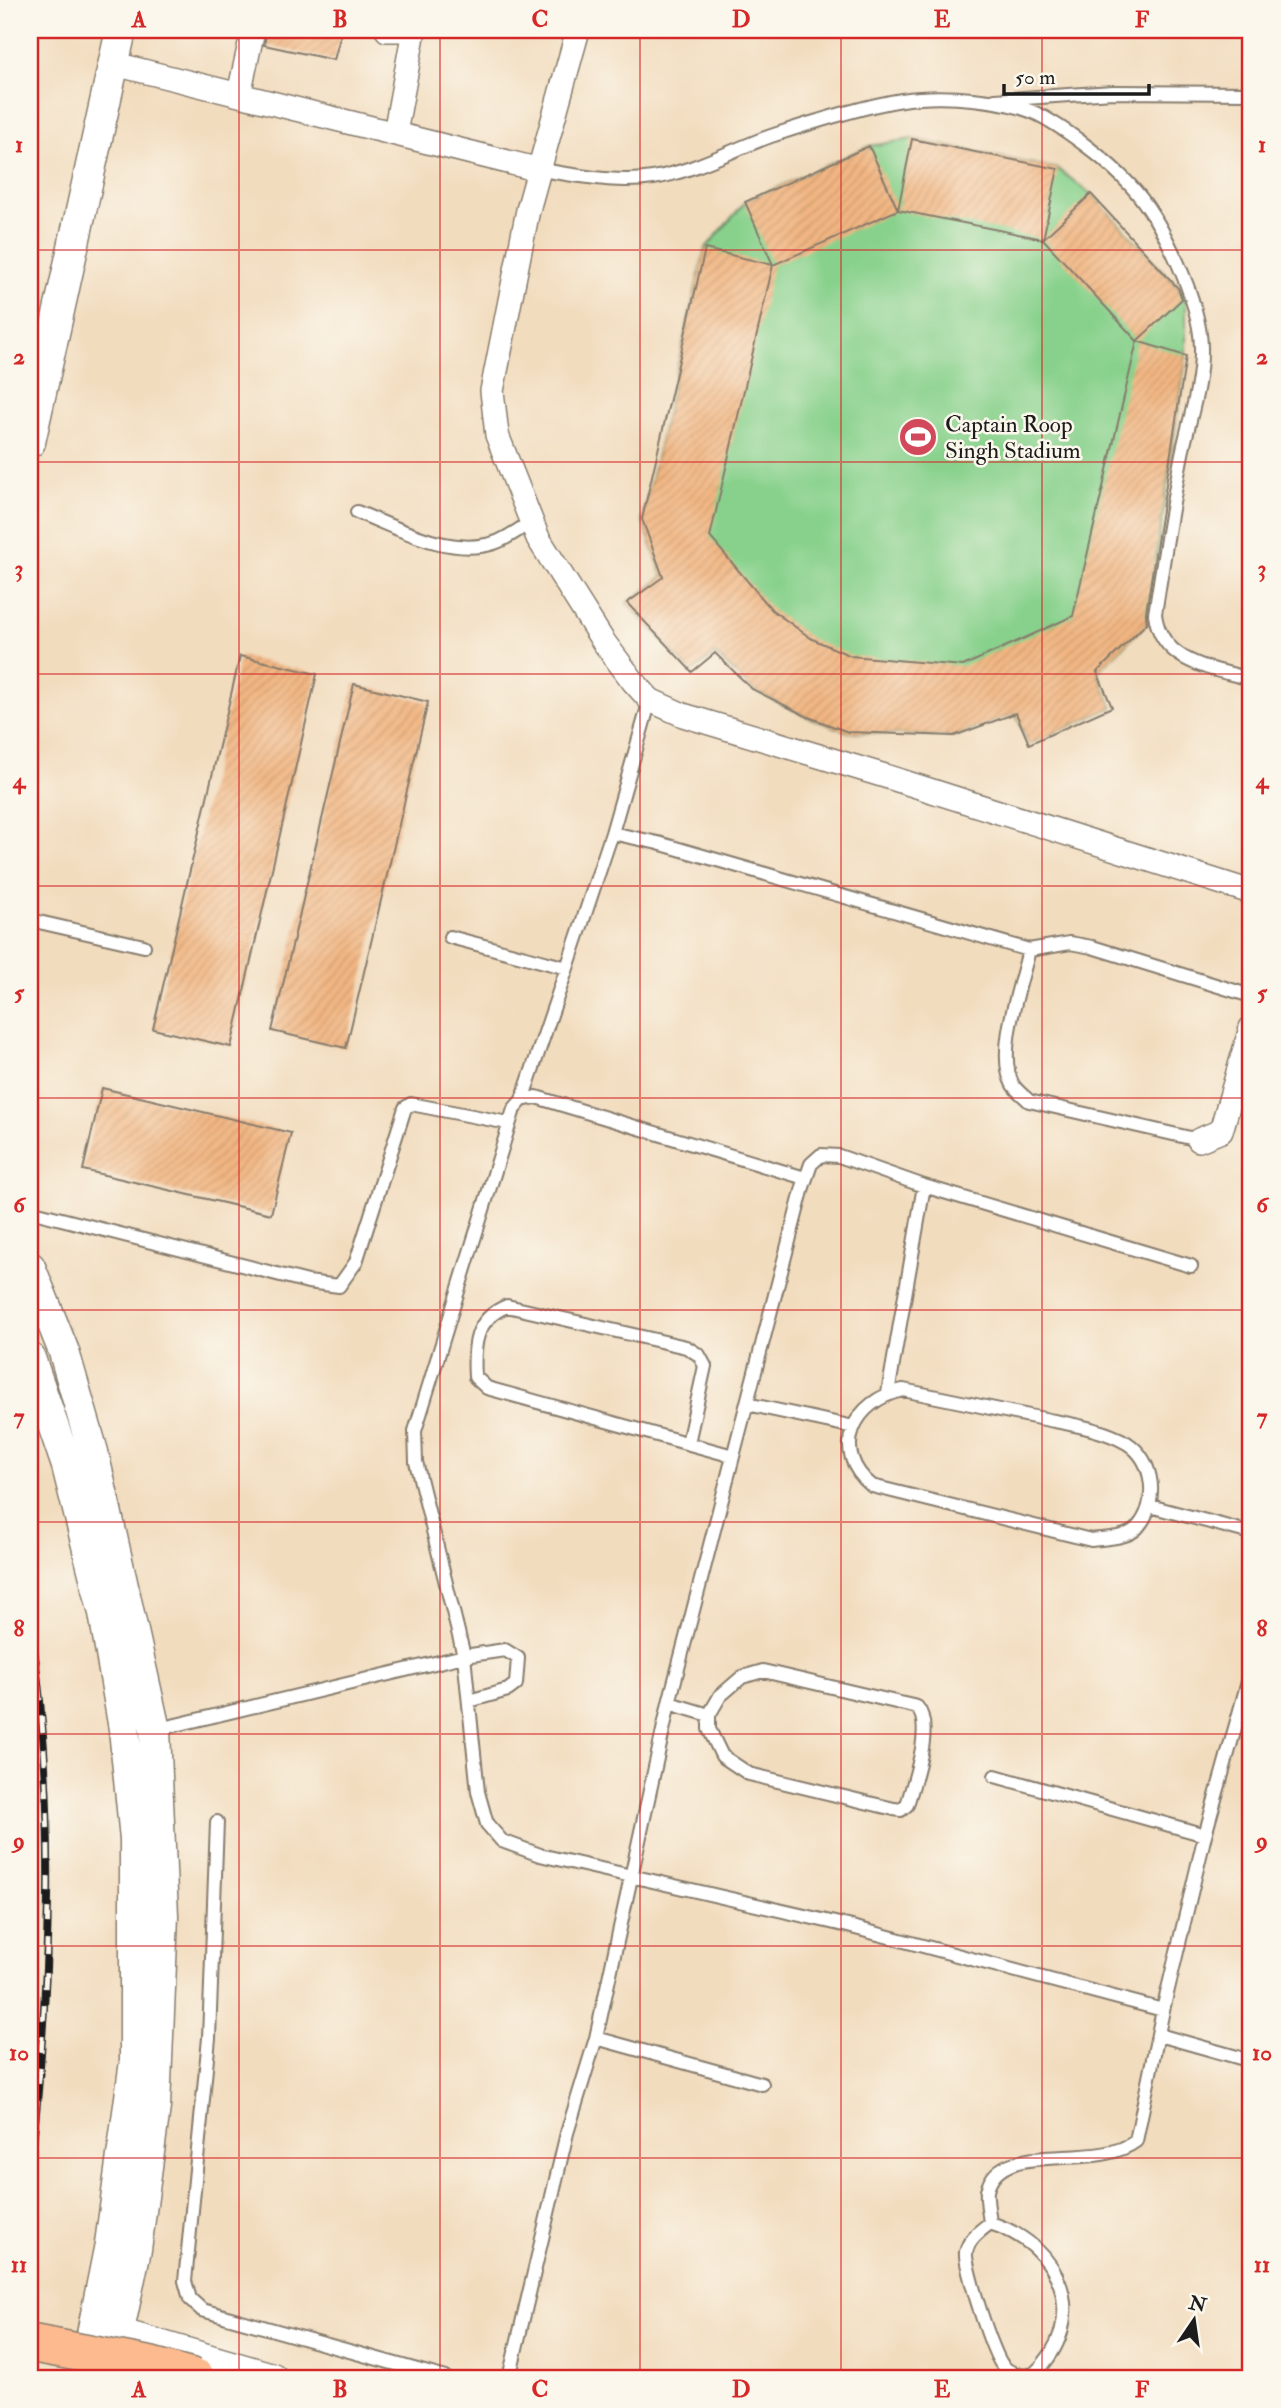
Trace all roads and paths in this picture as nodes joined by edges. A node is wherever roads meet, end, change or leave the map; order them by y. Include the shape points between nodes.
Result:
1 (121, 30) edge
2 (253, 30) edge
3 (387, 30) edge
4 (403, 30) edge
5 (414, 30) edge
6 (578, 30) edge
7 (115, 64) junction
8 (1251, 93) edge
9 (239, 94) junction
10 (988, 101) junction
11 (394, 133) junction
12 (540, 170) junction
13 (30, 442) edge
14 (357, 513) dead end
15 (532, 522) junction
16 (1251, 679) edge
17 (650, 700) junction
18 (612, 833) junction
19 (1251, 892) edge
20 (30, 920) edge
21 (450, 937) dead end
22 (144, 946) dead end
23 (1028, 950) junction
24 (568, 968) junction
25 (1251, 996) edge
26 (1251, 1028) edge
27 (522, 1100) junction
28 (508, 1123) junction
29 (1199, 1140) joint
30 (805, 1178) junction
31 (924, 1186) junction
32 (30, 1212) edge
33 (1191, 1266) dead end
34 (30, 1267) edge
35 (30, 1358) edge
36 (888, 1393) junction
37 (747, 1404) junction
38 (854, 1427) junction
39 (688, 1443) junction
40 (733, 1456) junction
41 (1150, 1506) junction
42 (1251, 1533) edge
43 (464, 1656) junction
44 (1251, 1671) edge
45 (469, 1701) junction
46 (669, 1703) junction
47 (709, 1715) junction
48 (155, 1730) junction
49 (995, 1776) dead end
50 (217, 1822) dead end
51 (1205, 1835) junction
52 (633, 1878) junction
53 (1163, 2010) junction
54 (1159, 2035) junction
55 (596, 2038) junction
56 (1251, 2061) edge
57 (762, 2084) dead end
58 (990, 2223) junction
59 (106, 2329) junction
60 (30, 2343) edge
61 (86, 2378) edge
62 (109, 2378) edge
63 (196, 2378) edge
64 (272, 2378) edge
65 (446, 2378) edge
66 (509, 2378) edge

1 - 7 street
2 - 9 street
3 - 4 street
5 - 11 street
6 - 12 street
7 - 9 street
7 - 13 street
8 - 10 lane via 1113,92
9 - 11 street
10 - 12 lane via 948,97 901,100 770,136 692,168 652,178 602,179
10 - 16 lane via 1043,117 1103,162 1130,185 1173,256 1192,305 1201,344 1201,373 1181,457 1156,627 1167,648 1189,660
11 - 12 street
12 - 15 street via 492,391 497,435
14 - 15 lane via 436,542 464,545 493,543
15 - 17 street via 603,641
17 - 18 lane
17 - 19 street via 683,715
18 - 23 lane
18 - 24 lane
20 - 22 lane
21 - 24 lane
23 - 25 lane via 1070,943 1092,947
23 - 29 lane via 1007,1042 1014,1086 1029,1101
24 - 27 lane
26 - 29 street via 1221,1131
27 - 28 lane
27 - 30 lane via 536,1097
28 - 32 lane via 411,1104 405,1108 356,1262 339,1286
28 - 43 lane via 415,1431 416,1462
30 - 31 lane via 821,1155 839,1156
30 - 37 lane
31 - 33 lane
31 - 36 lane
34 - 48 street via 64,1353 93,1452
35 - 59 street via 67,1466 104,1613 124,1728 135,1839 135,2061 110,2244
36 - 38 lane via 870,1402
36 - 41 lane via 903,1390 1091,1429 1128,1444 1146,1465 1152,1481
37 - 38 lane
37 - 40 lane
38 - 41 lane via 849,1442 858,1475 889,1492 1091,1540 1136,1529
39 - 39 lane via 487,1388 475,1377 480,1326 491,1313 507,1306 686,1347 699,1354 705,1366
39 - 40 lane
40 - 46 lane
41 - 42 lane
43 - 45 lane
43 - 45 lane via 505,1650 518,1658 516,1684
43 - 48 lane
44 - 51 lane
45 - 52 lane via 478,1792 487,1824 502,1842
46 - 47 lane
46 - 52 lane
47 - 47 lane via 720,1696 742,1677 763,1671 918,1707 926,1721 901,1810 749,1774 722,1756 709,1729
48 - 59 street via 163,1916 155,2106 136,2249
49 - 51 lane
50 - 65 lane via 209,2038 186,2281 190,2299 202,2310
51 - 53 lane
52 - 53 lane via 848,1926
52 - 55 lane
53 - 54 lane
54 - 56 lane
54 - 58 lane via 1136,2141 1104,2156 1016,2160 1001,2167 987,2192
55 - 57 lane
55 - 66 lane via 567,2133
58 - 58 lane via 972,2237 966,2253 968,2269 1000,2365 1012,2374 1033,2375 1059,2343 1064,2290 1048,2263 1012,2230
59 - 61 street
59 - 62 street
59 - 64 street
60 - 63 main road, bridge

